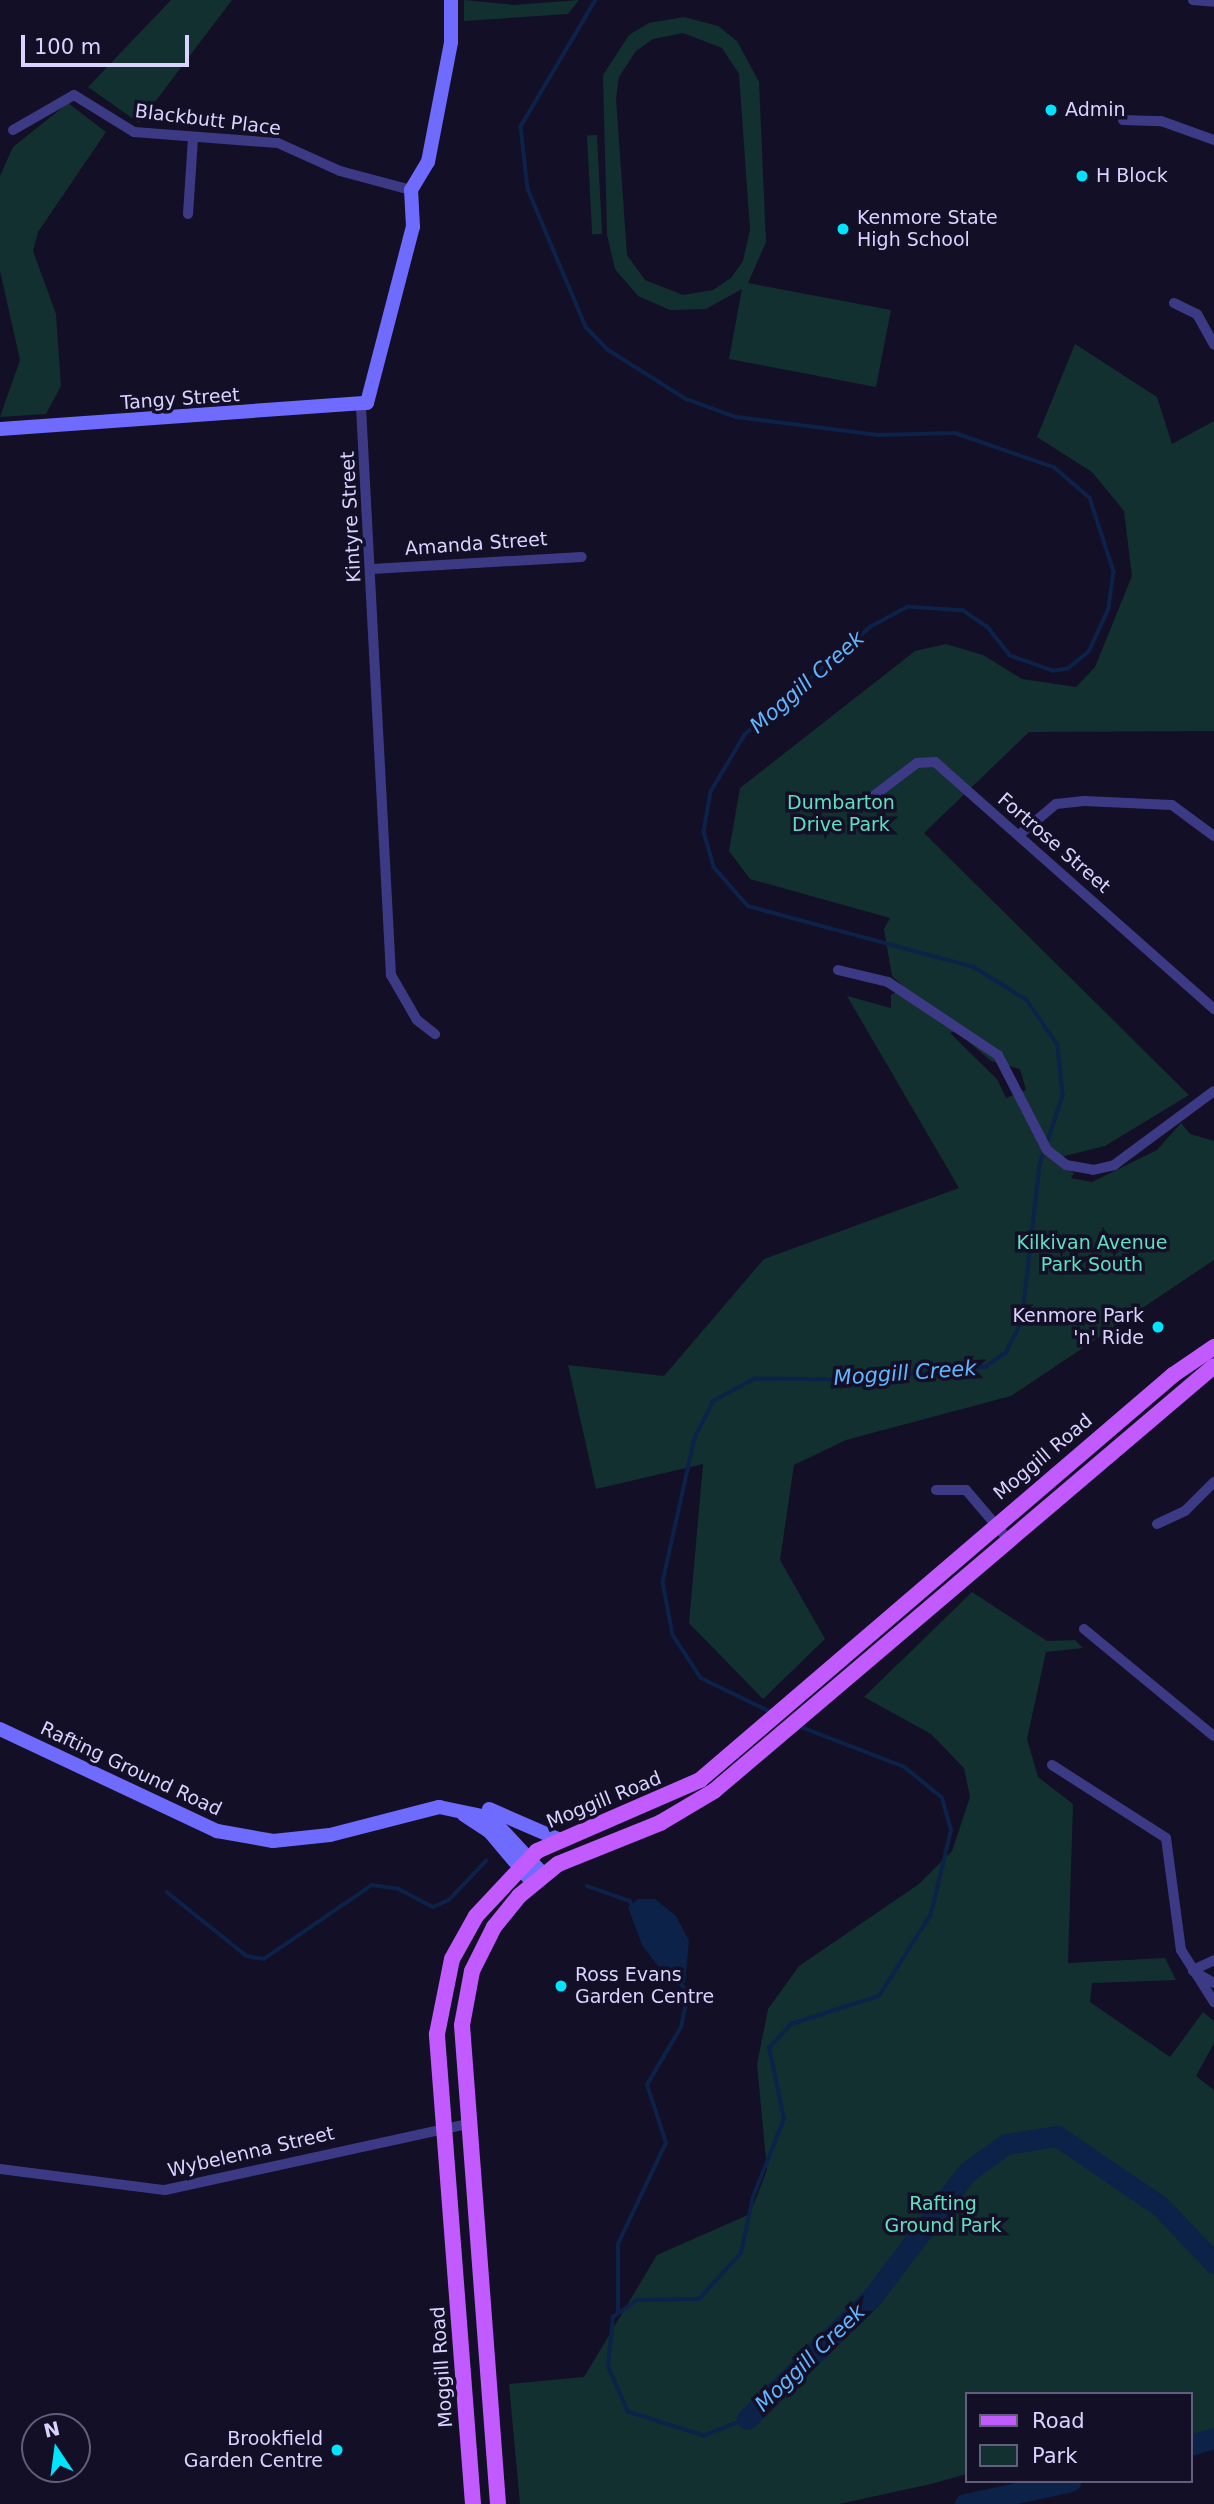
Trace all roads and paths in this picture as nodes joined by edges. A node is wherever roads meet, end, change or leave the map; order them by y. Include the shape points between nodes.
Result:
1 (451, 0) edge
2 (1194, 0) edge
3 (1214, 2) edge
4 (1123, 120) dead end
5 (13, 130) dead end
6 (193, 139) junction
7 (1214, 140) edge
8 (411, 190) junction
9 (188, 214) dead end
10 (1174, 303) dead end
11 (1214, 345) edge
12 (361, 407) junction
13 (0, 429) edge
14 (582, 557) dead end
15 (372, 569) junction
16 (863, 804) dead end
17 (1019, 835) junction
18 (1214, 835) edge
19 (838, 970) dead end
20 (1214, 1009) edge
21 (435, 1034) dead end
22 (1214, 1091) edge
23 (1214, 1347) edge
24 (1214, 1366) edge
25 (1214, 1482) edge
26 (936, 1490) dead end
27 (1157, 1524) dead end
28 (995, 1525) junction
29 (1007, 1538) junction
30 (1084, 1629) dead end
31 (0, 1729) edge
32 (1213, 1732) edge
33 (739, 1758) junction
34 (1052, 1766) dead end
35 (453, 1809) junction
36 (558, 1839) junction
37 (524, 1861) junction
38 (538, 1878) junction
39 (1214, 1960) edge
40 (1193, 1970) junction
41 (1214, 1983) edge
42 (1214, 2002) edge
43 (467, 2124) junction
44 (444, 2127) junction
45 (0, 2169) edge
46 (473, 2504) edge
47 (498, 2504) edge

1 - 8 street via 451,42 428,163
2 - 3 street
4 - 7 street via 1161,121
5 - 6 street, Blackbutt Place via 74,95 134,132
6 - 8 street, Blackbutt Place via 278,143 340,171
6 - 9 street
8 - 12 street via 413,227 371,397
10 - 11 street via 1197,314
12 - 13 street, Tangy Street
12 - 15 street, Kintyre Street
14 - 15 street, Amanda Street
15 - 21 street, Kintyre Street via 391,975 417,1020
16 - 17 street, Fortrose Street via 917,763 936,762
17 - 18 street via 1056,804 1084,800 1172,805
17 - 20 street, Fortrose Street
19 - 22 street via 888,982 998,1055 1047,1150 1066,1165 1093,1170 1114,1165
23 - 28 main road, Moggill Road
24 - 29 main road, Moggill Road
25 - 27 street via 1185,1511
26 - 28 street via 966,1490
28 - 29 street
28 - 33 main road, Moggill Road via 806,1688
29 - 33 main road, Moggill Road via 824,1694
30 - 32 street
31 - 35 street, Rafting Ground Road via 216,1831 273,1841 330,1835 391,1817
33 - 36 main road, Moggill Road via 678,1793
33 - 38 main road, Moggill Road via 689,1809
34 - 40 street via 1166,1838 1181,1950
35 - 36 street, Rafting Ground Road via 485,1807
35 - 37 street via 489,1831
36 - 37 main road, Moggill Road
37 - 38 street
37 - 44 main road, Moggill Road via 476,1916 442,1990 437,2034
38 - 43 main road, Moggill Road via 504,1912 472,1971 462,2025
39 - 40 street
40 - 41 street
40 - 42 street
43 - 44 street, Wybelenna Street
43 - 47 main road, Moggill Road
44 - 45 street, Wybelenna Street via 165,2190 127,2190
44 - 46 main road, Moggill Road

